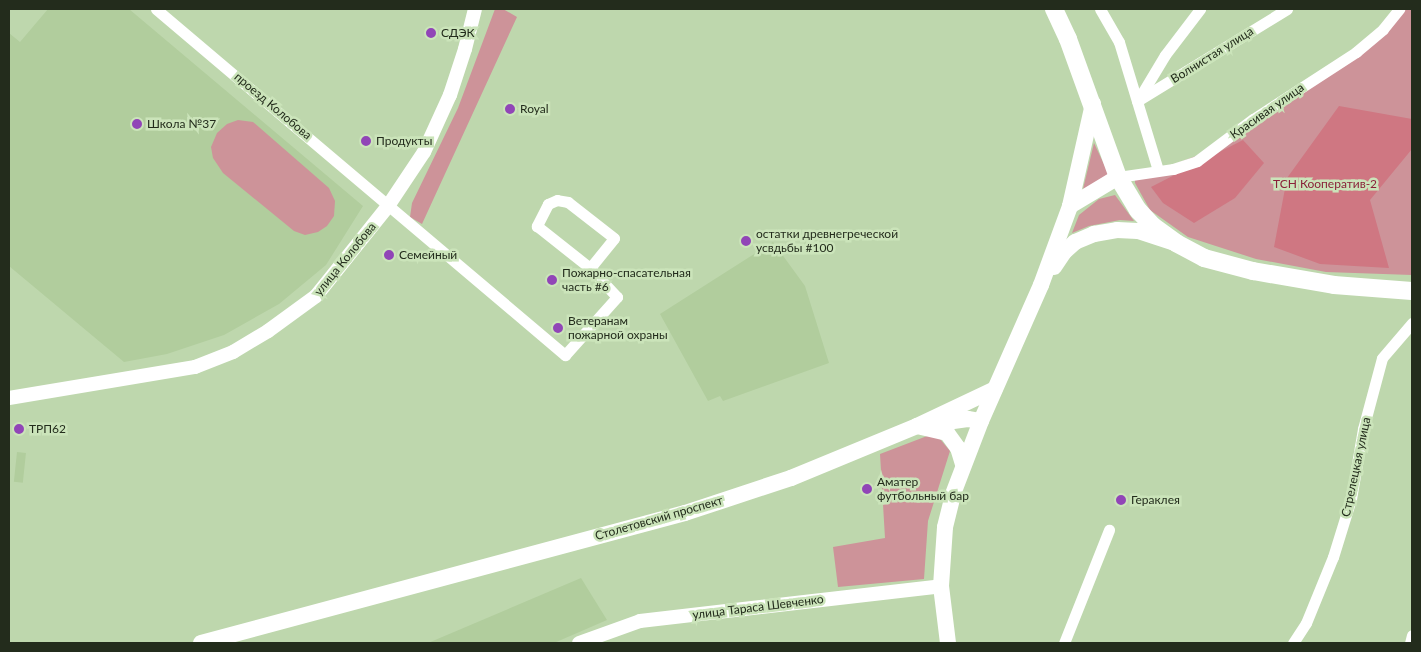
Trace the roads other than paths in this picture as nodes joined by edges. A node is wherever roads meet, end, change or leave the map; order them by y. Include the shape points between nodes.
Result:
1 (156, 9) edge
2 (475, 9) edge
3 (1054, 9) edge
4 (1100, 9) edge
5 (1200, 9) edge
6 (1287, 9) edge
7 (1399, 9) edge
8 (1137, 101) junction
9 (1093, 104) junction
10 (1158, 170) junction
11 (1118, 178) junction
12 (388, 206) junction
13 (1070, 206) junction
14 (1176, 243) junction
15 (590, 268) junction
16 (1041, 285) junction
17 (1409, 286) edge
18 (1412, 322) edge
19 (995, 389) junction
20 (9, 398) edge
21 (981, 421) junction
22 (917, 426) junction
23 (964, 464) junction
24 (1109, 530) dead end
25 (941, 586) junction
26 (1412, 635) edge
27 (604, 638) edge
28 (201, 643) edge
29 (579, 643) edge
30 (948, 643) edge
31 (1064, 643) edge
32 (1293, 643) edge
33 (1410, 643) edge

1 - 12 street, проезд Колобова
2 - 12 street, улица Колобова via 450,95 424,152
3 - 9 main road
4 - 8 street via 1119,42
5 - 8 street, Волнистая улица via 1165,55
6 - 8 street, Волнистая улица
7 - 10 street, Красивая улица via 1383,30 1356,52 1269,108 1198,161
8 - 10 street
9 - 11 main road
9 - 13 main road
10 - 11 street, Красивая улица
11 - 13 main road
11 - 14 main road via 1138,210
11 - 17 main road via 1167,228 1203,252 1258,267 1332,279
12 - 15 street, проезд Колобова via 565,355 617,297
12 - 20 street, улица Колобова via 316,296 233,352 195,367
13 - 16 main road
14 - 16 main road via 1138,231 1094,234 1075,242 1064,252
14 - 17 main road via 1204,258 1334,286
15 - 15 street via 537,226 548,204 557,200 568,202 614,238
16 - 19 main road
18 - 32 street, Стрелецкая улица via 1382,358 1341,532 1306,623
19 - 21 main road
19 - 22 main road, Столетовский проспект
21 - 22 main road via 968,419
21 - 23 main road
22 - 23 main road via 947,433
22 - 28 main road, Столетовский проспект via 791,478 685,512
23 - 25 main road via 952,494 945,527
24 - 31 street
25 - 27 street, улица Тараса Шевченко via 640,621
25 - 30 main road
26 - 33 street
27 - 29 street, улица Тараса Шевченко

